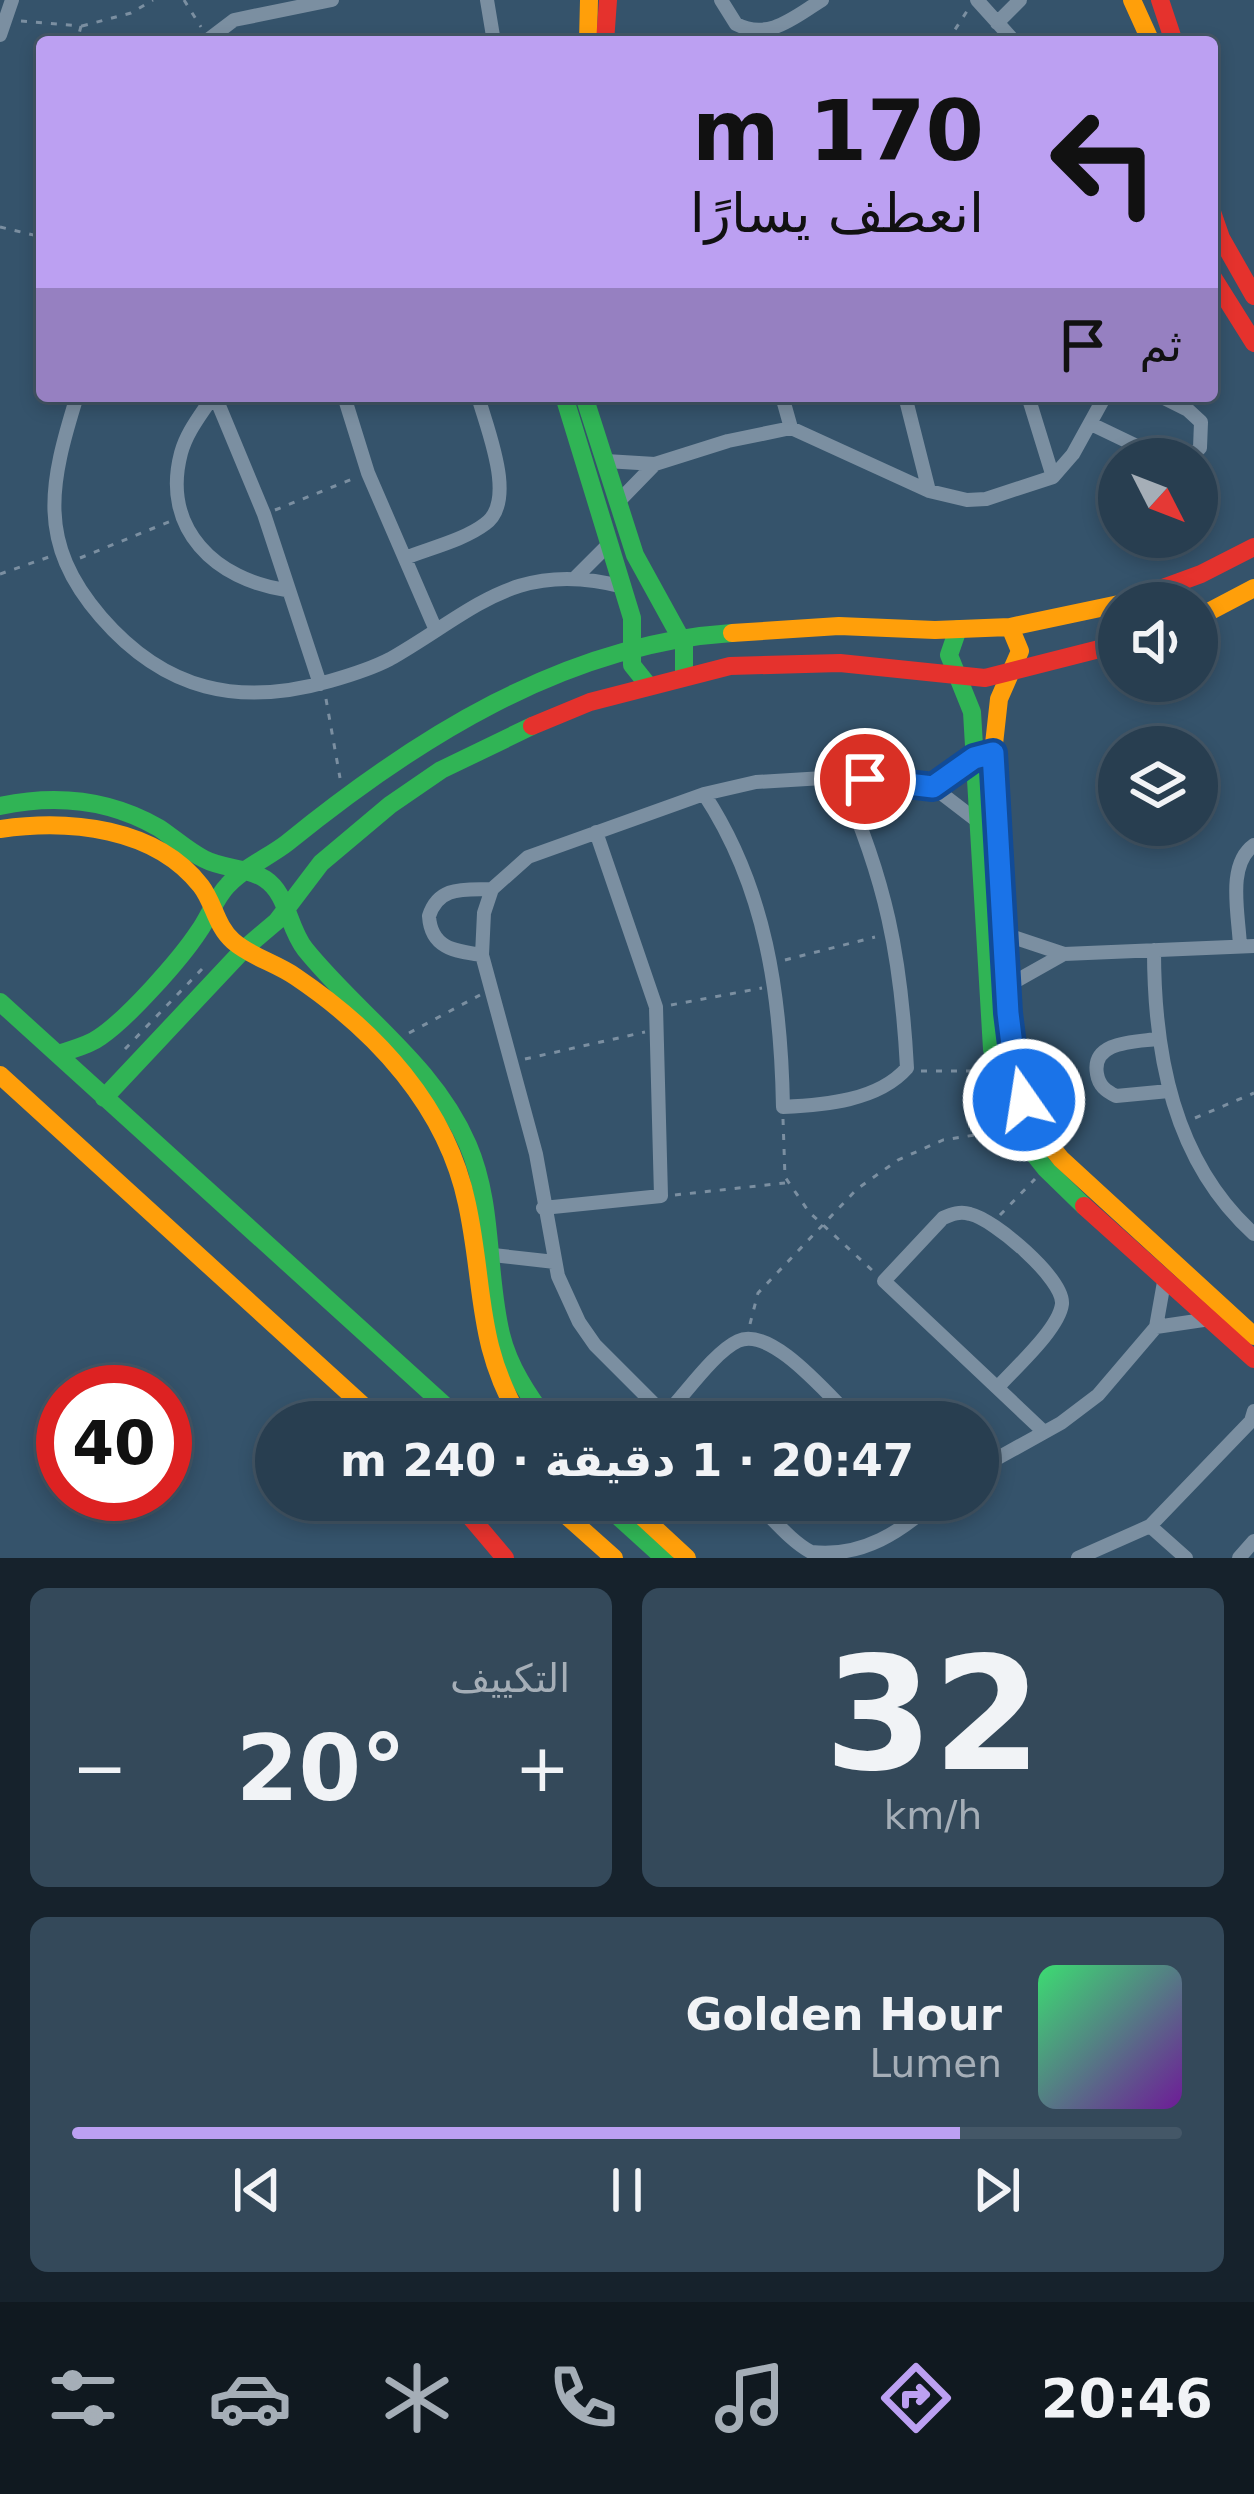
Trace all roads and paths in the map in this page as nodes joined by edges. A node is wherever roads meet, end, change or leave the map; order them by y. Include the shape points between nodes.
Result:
1 (12, 0) edge
2 (153, 0) edge
3 (184, 0) edge
4 (332, 0) edge
5 (488, 0) edge
6 (589, 0) edge
7 (608, 0) edge
8 (721, 0) edge
9 (822, 0) edge
10 (976, 0) edge
11 (1020, 0) edge
12 (1132, 0) edge
13 (1160, 0) edge
14 (313, 2) edge
15 (255, 8) edge
16 (997, 23) junction
17 (81, 26) junction
18 (2, 28) edge
19 (78, 36) edge
20 (204, 36) edge
21 (212, 36) edge
22 (493, 36) edge
23 (588, 36) edge
24 (605, 36) edge
25 (950, 36) edge
26 (1009, 36) edge
27 (1148, 36) edge
28 (1172, 36) edge
29 (0, 227) edge
30 (1218, 229) edge
31 (36, 230) edge
32 (35, 235) joint
33 (1218, 286) edge
34 (1254, 296) edge
35 (1254, 343) edge
36 (75, 402) edge
37 (210, 402) edge
38 (217, 402) edge
39 (346, 402) edge
40 (480, 402) edge
41 (566, 402) edge
42 (586, 402) edge
43 (784, 402) edge
44 (907, 402) edge
45 (1030, 402) edge
46 (1103, 402) edge
47 (1172, 402) edge
48 (1090, 424) junction
49 (791, 428) junction
50 (1120, 438) edge
51 (1200, 438) edge
52 (606, 461) junction
53 (655, 464) junction
54 (368, 473) junction
55 (1053, 477) junction
56 (929, 491) junction
57 (619, 500) junction
58 (264, 514) junction
59 (184, 516) junction
60 (609, 544) junction
61 (1254, 547) edge
62 (64, 558) junction
63 (405, 558) junction
64 (0, 574) edge
65 (574, 579) junction
66 (1179, 582) edge
67 (624, 587) junction
68 (1254, 588) edge
69 (286, 590) junction
70 (1218, 607) edge
71 (1098, 608) edge
72 (1010, 627) junction
73 (435, 628) junction
74 (958, 629) junction
75 (683, 636) junction
76 (634, 647) junction
77 (1098, 650) edge
78 (1014, 673) junction
79 (684, 676) junction
80 (960, 676) junction
81 (320, 684) junction
82 (648, 686) junction
83 (984, 756) junction
84 (839, 777) junction
85 (933, 787) junction
86 (704, 794) junction
87 (343, 797) junction
88 (0, 806) edge
89 (976, 820) junction
90 (0, 829) edge
91 (596, 832) junction
92 (1254, 845) edge
93 (249, 871) junction
94 (992, 875) junction
95 (492, 889) junction
96 (285, 909) junction
97 (213, 911) junction
98 (894, 933) junction
99 (1004, 934) junction
100 (1247, 946) edge
101 (244, 949) junction
102 (1154, 950) junction
103 (1064, 954) junction
104 (482, 955) junction
105 (209, 961) dead end
106 (771, 963) junction
107 (775, 986) junction
108 (1007, 986) junction
109 (492, 988) junction
110 (0, 1002) edge
111 (656, 1007) junction
112 (999, 1012) junction
113 (659, 1029) junction
114 (1157, 1039) junction
115 (397, 1040) junction
116 (116, 1050) dead end
117 (58, 1054) junction
118 (512, 1062) junction
119 (997, 1071) junction
120 (906, 1072) junction
121 (0, 1075) edge
122 (1169, 1090) junction
123 (1254, 1094) edge
124 (104, 1098) junction
125 (783, 1107) junction
126 (1033, 1120) junction
127 (1181, 1124) junction
128 (1014, 1129) junction
129 (1046, 1168) junction
130 (788, 1183) junction
131 (662, 1196) junction
132 (543, 1208) junction
133 (823, 1225) junction
134 (990, 1225) junction
135 (1254, 1234) edge
136 (493, 1255) junction
137 (555, 1262) junction
138 (1170, 1275) junction
139 (884, 1281) junction
140 (1210, 1319) junction
141 (1156, 1327) junction
142 (1240, 1332) edge
143 (752, 1337) junction
144 (1254, 1359) edge
145 (998, 1387) junction
146 (358, 1401) edge
147 (440, 1401) edge
148 (509, 1401) edge
149 (533, 1401) edge
150 (651, 1401) edge
151 (684, 1401) edge
152 (834, 1401) edge
153 (1253, 1418) edge
154 (1044, 1432) junction
155 (999, 1457) edge
156 (474, 1521) edge
157 (573, 1521) edge
158 (623, 1521) edge
159 (646, 1521) edge
160 (777, 1521) edge
161 (915, 1521) edge
162 (1150, 1526) junction
163 (1254, 1541) edge
164 (505, 1558) edge
165 (614, 1558) edge
166 (664, 1558) edge
167 (686, 1558) edge
168 (1078, 1558) edge
169 (1186, 1558) edge
170 (1239, 1558) edge

1 - 18 street
2 - 17 path
3 - 20 path
4 - 14 street
5 - 22 street
6 - 23 street
7 - 24 street
8 - 9 street via 736,24 760,32
10 - 16 street
10 - 25 path
11 - 16 street
12 - 27 street
13 - 28 street
14 - 15 street
15 - 21 street
16 - 26 street
17 - 18 path
17 - 19 path
29 - 32 path
30 - 34 street
31 - 32 path
33 - 35 street
36 - 62 street via 56,461 52,514
37 - 59 street via 181,452
38 - 58 street
39 - 54 street
40 - 63 street via 500,483 496,511 485,525
41 - 60 street
42 - 52 street
43 - 49 street
44 - 56 street
45 - 55 street
46 - 48 street
47 - 51 street via 1201,422
48 - 50 street
48 - 55 street
49 - 53 street
49 - 56 street
52 - 53 street
52 - 57 street
53 - 57 street
54 - 58 path
54 - 63 street
55 - 56 street via 986,499
57 - 75 street via 648,584
58 - 69 street
59 - 62 path
59 - 69 street via 218,566
60 - 65 street
60 - 67 street
61 - 66 street
62 - 64 path
62 - 81 street via 123,642 190,683 264,695
63 - 73 street
65 - 67 street
65 - 73 street via 513,587
67 - 76 street
68 - 70 street
69 - 81 street
71 - 72 street
72 - 74 street
72 - 78 street via 1020,650
73 - 81 street via 392,658
74 - 75 street via 839,626
74 - 80 street via 949,656
75 - 76 street
75 - 79 street
76 - 82 street via 632,664
76 - 87 street via 502,699
77 - 78 street
78 - 80 street
78 - 83 street
79 - 80 street via 808,662
79 - 82 street
80 - 83 street
81 - 87 path
82 - 96 street via 550,716 441,770 339,846
83 - 85 street
83 - 89 street
83 - 94 street
84 - 85 street
84 - 86 street
84 - 98 street
85 - 89 street
86 - 91 street
86 - 106 street via 743,865
87 - 93 street
88 - 93 street via 68,796 103,805 212,864
89 - 94 street
90 - 97 street via 75,824 134,840 193,877
91 - 95 street via 529,857
91 - 111 street
92 - 100 street via 1237,871
93 - 96 street via 272,884
93 - 97 street via 228,884
94 - 99 street
94 - 112 street
95 - 104 street
95 - 104 street via 449,891 429,916 442,945
96 - 101 street
96 - 115 street via 314,961
97 - 101 street
97 - 117 street via 115,1026
98 - 106 path
98 - 120 street
99 - 103 street
99 - 108 street
100 - 102 street
101 - 124 street
101 - 148 street via 309,986 415,1085 458,1167 482,1339
102 - 103 street
102 - 114 street
103 - 108 street
104 - 109 street
105 - 116 path
106 - 107 street
107 - 111 path
107 - 125 street
108 - 112 street
109 - 115 path
109 - 118 street
110 - 117 street
111 - 113 street
112 - 119 street
112 - 126 street
113 - 118 path
113 - 131 street
114 - 122 street
114 - 122 street via 1111,1046 1098,1059 1097,1077 1116,1096
115 - 136 street via 430,1077 469,1146
117 - 124 street
118 - 132 street
119 - 120 path
119 - 128 street
120 - 125 street via 856,1096
121 - 146 street
122 - 127 street
123 - 127 path
124 - 147 street
125 - 130 path
126 - 128 street
126 - 138 street
127 - 135 street via 1222,1197
128 - 129 street
128 - 133 path via 943,1140 898,1160
129 - 134 path
129 - 138 street
130 - 131 path
130 - 133 path
131 - 132 street
132 - 137 street
133 - 139 path
133 - 143 path via 758,1293
134 - 139 street via 963,1212 943,1218
134 - 145 street via 1050,1274 1062,1295 1058,1320
136 - 137 street
136 - 149 street via 502,1338
137 - 150 street via 595,1345
138 - 140 street
138 - 141 street
138 - 142 street
139 - 145 street
140 - 141 street
140 - 142 street
141 - 154 street via 1098,1395
142 - 144 street
143 - 151 street via 733,1344
143 - 152 street via 772,1343
145 - 154 street
153 - 162 street
154 - 155 street
156 - 164 street
157 - 165 street
158 - 166 street
159 - 167 street
160 - 161 street via 814,1554 844,1558 876,1553
162 - 168 street
162 - 169 street
163 - 170 street

